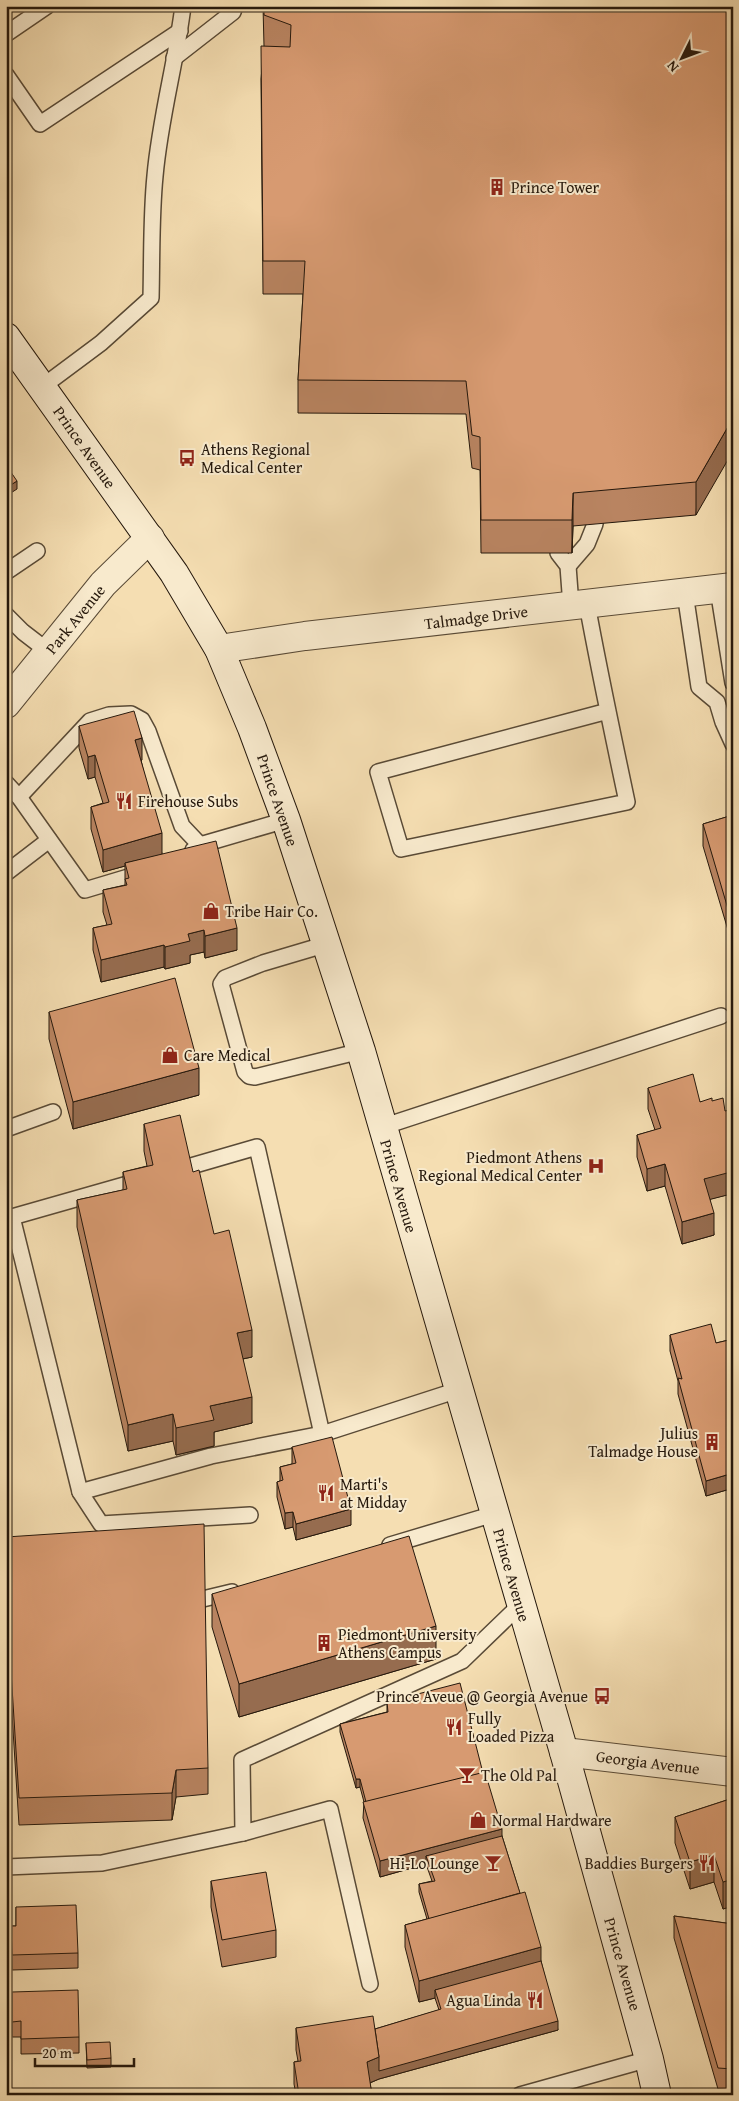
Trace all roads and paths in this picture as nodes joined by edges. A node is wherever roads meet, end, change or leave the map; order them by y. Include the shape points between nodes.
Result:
1 (47, 6) edge
2 (183, 6) edge
3 (235, 6) edge
4 (180, 31) junction
5 (6, 34) edge
6 (174, 58) junction
7 (6, 76) edge
8 (6, 337) edge
9 (42, 387) junction
10 (595, 524) edge
11 (150, 538) junction
12 (37, 551) dead end
13 (558, 553) edge
14 (568, 566) junction
15 (6, 572) edge
16 (726, 588) edge
17 (685, 593) junction
18 (579, 605) junction
19 (6, 615) edge
20 (219, 649) junction
21 (49, 652) junction
22 (733, 684) edge
23 (717, 702) junction
24 (6, 704) edge
25 (608, 711) junction
26 (733, 744) edge
27 (6, 783) edge
28 (19, 797) junction
29 (286, 820) junction
30 (49, 840) junction
31 (200, 845) junction
32 (181, 858) edge
33 (157, 868) edge
34 (6, 873) edge
35 (327, 944) junction
36 (721, 1016) dead end
37 (361, 1051) junction
38 (53, 1112) dead end
39 (382, 1127) junction
40 (6, 1129) edge
41 (9, 1218) edge
42 (458, 1390) junction
43 (322, 1434) junction
44 (80, 1492) junction
45 (494, 1514) junction
46 (250, 1515) dead end
47 (379, 1548) edge
48 (248, 1587) edge
49 (520, 1605) junction
50 (172, 1606) edge
51 (564, 1752) junction
52 (733, 1772) edge
53 (242, 1833) junction
54 (6, 1867) edge
55 (370, 1984) dead end
56 (649, 2059) junction
57 (520, 2095) edge
58 (657, 2095) edge

1 - 5 lane
2 - 4 lane
3 - 6 lane via 233,12
4 - 6 lane
4 - 7 lane via 40,124
6 - 9 lane via 155,176 151,298 101,343
8 - 9 main road, Prince Avenue
9 - 11 main road, Prince Avenue
10 - 14 lane via 587,544
11 - 20 main road, Prince Avenue
11 - 21 main road, Park Avenue via 103,584
12 - 15 lane
13 - 14 lane
14 - 18 lane
16 - 17 main road, Talmadge Drive
16 - 22 lane
17 - 18 main road, Talmadge Drive
17 - 23 lane via 699,687
18 - 20 main road, Talmadge Drive via 304,636
18 - 25 lane
19 - 21 lane
20 - 29 main road, Prince Avenue
21 - 24 main road, Park Avenue
22 - 23 lane
23 - 26 lane
25 - 25 lane via 378,772 401,849 627,802
27 - 28 lane
28 - 30 lane
28 - 31 lane via 90,721 109,714 131,714 142,720 148,731 182,826
29 - 31 lane
29 - 35 main road, Prince Avenue
30 - 33 lane via 85,890
30 - 34 lane
31 - 32 lane
35 - 37 main road, Prince Avenue
35 - 37 lane via 263,963 225,978 221,984 245,1072 255,1077
36 - 39 lane
37 - 39 main road, Prince Avenue
38 - 40 lane
39 - 42 main road, Prince Avenue
41 - 43 lane via 257,1147
41 - 44 lane
42 - 43 lane
42 - 45 main road, Prince Avenue
43 - 44 lane via 211,1456
44 - 46 lane via 101,1524
45 - 47 lane
45 - 49 main road, Prince Avenue
48 - 50 lane
49 - 51 main road, Prince Avenue
49 - 53 lane via 462,1661 242,1760
51 - 52 main road, Georgia Avenue
51 - 56 main road, Prince Avenue
53 - 54 lane via 102,1863
53 - 55 lane via 330,1810
56 - 57 lane
56 - 58 main road, Prince Avenue

